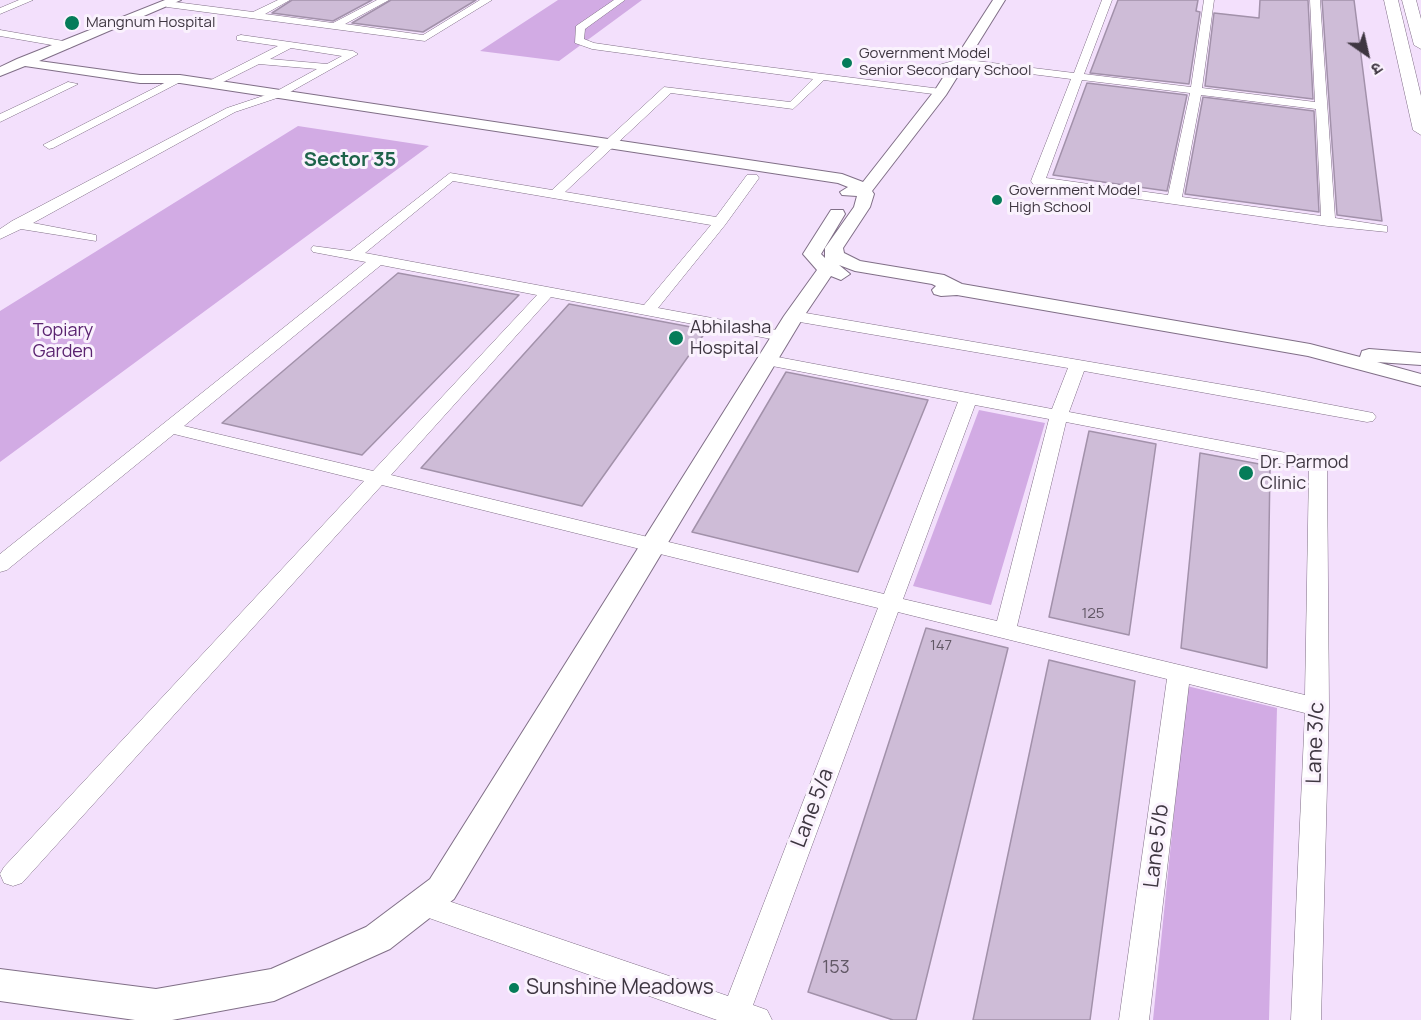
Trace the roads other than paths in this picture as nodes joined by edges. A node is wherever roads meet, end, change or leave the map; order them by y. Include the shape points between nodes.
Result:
1 (28, 0) edge
2 (285, 0) edge
3 (384, 0) edge
4 (487, 0) edge
5 (620, 0) edge
6 (999, 0) edge
7 (1107, 0) edge
8 (1209, 0) edge
9 (1316, 0) edge
10 (1390, 0) edge
11 (1409, 0) edge
12 (171, 2) edge
13 (0, 11) edge
14 (254, 16) junction
15 (335, 26) junction
16 (0, 33) edge
17 (241, 38) dead end
18 (69, 45) junction
19 (289, 45) junction
20 (1421, 45) edge
21 (40, 58) junction
22 (257, 61) junction
23 (960, 62) junction
24 (330, 67) junction
25 (926, 70) dead end
26 (0, 72) edge
27 (821, 76) junction
28 (1077, 77) junction
29 (180, 79) junction
30 (0, 80) edge
31 (72, 84) dead end
32 (211, 84) junction
33 (1196, 91) junction
34 (941, 92) junction
35 (279, 94) junction
36 (1321, 106) junction
37 (0, 118) edge
38 (1421, 130) edge
39 (49, 145) dead end
40 (611, 146) junction
41 (752, 178) dead end
42 (855, 191) junction
43 (555, 195) junction
44 (1174, 201) junction
45 (0, 220) edge
46 (720, 222) junction
47 (1328, 222) junction
48 (20, 224) junction
49 (1382, 229) dead end
50 (0, 235) edge
51 (91, 238) dead end
52 (318, 249) dead end
53 (354, 255) junction
54 (378, 260) junction
55 (832, 262) junction
56 (548, 292) junction
57 (648, 311) junction
58 (781, 338) junction
59 (1310, 351) junction
60 (1421, 359) edge
61 (1077, 366) junction
62 (1421, 380) edge
63 (968, 399) junction
64 (1058, 417) junction
65 (1368, 417) dead end
66 (172, 428) junction
67 (375, 478) junction
68 (653, 546) junction
69 (0, 565) edge
70 (890, 604) junction
71 (1005, 632) junction
72 (1179, 673) junction
73 (1317, 707) junction
74 (13, 875) dead end
75 (422, 904) junction
76 (0, 985) edge
77 (742, 1018) edge
78 (1134, 1020) edge
79 (1306, 1020) edge

1 - 13 street
2 - 14 street
3 - 15 street
4 - 15 street via 425,38
5 - 27 street via 580,28 579,41 592,46
6 - 23 street
7 - 28 street
8 - 33 street
9 - 36 street
10 - 38 main road
11 - 20 main road
12 - 14 street
12 - 18 street
14 - 15 street
16 - 18 street
17 - 19 street
18 - 21 street
19 - 22 street
19 - 24 street via 353,54
21 - 26 street
21 - 29 street via 140,79
21 - 30 street
22 - 24 street
22 - 32 street
23 - 25 street
23 - 28 street
23 - 34 street
24 - 35 street
27 - 34 street
27 - 40 street via 793,106 668,89
28 - 33 street
28 - 44 street via 1038,181
29 - 32 street
29 - 39 street
31 - 37 street
32 - 35 street
33 - 36 street
33 - 44 street
34 - 42 street via 872,183
35 - 40 street
35 - 48 street via 231,110
36 - 47 street
40 - 42 street via 736,164 748,170
40 - 43 street
41 - 46 street
42 - 55 street via 812,254 816,261
43 - 46 street
43 - 53 street via 450,177
44 - 47 street
45 - 48 street
46 - 57 street
47 - 49 street
48 - 50 street
48 - 51 street
52 - 53 street
53 - 54 street
54 - 56 street
54 - 66 street
55 - 58 street
55 - 59 street via 844,276 934,290 957,289
56 - 57 street
56 - 67 street
57 - 58 street
58 - 61 street
58 - 63 street
58 - 68 street
59 - 60 street
59 - 62 street
61 - 64 street
61 - 65 street
63 - 64 street
63 - 70 street, Lane 5/a
64 - 71 street
64 - 73 street, Lane 3/c via 1318,465
66 - 67 street
66 - 69 street
67 - 68 street
67 - 74 street
68 - 70 street
68 - 75 street via 442,889
70 - 71 street
70 - 77 street, Lane 5/a
71 - 72 street
72 - 73 street
72 - 78 street, Lane 5/b
73 - 79 street, Lane 3/c
75 - 76 street via 378,938 274,985 156,1006
75 - 77 street

